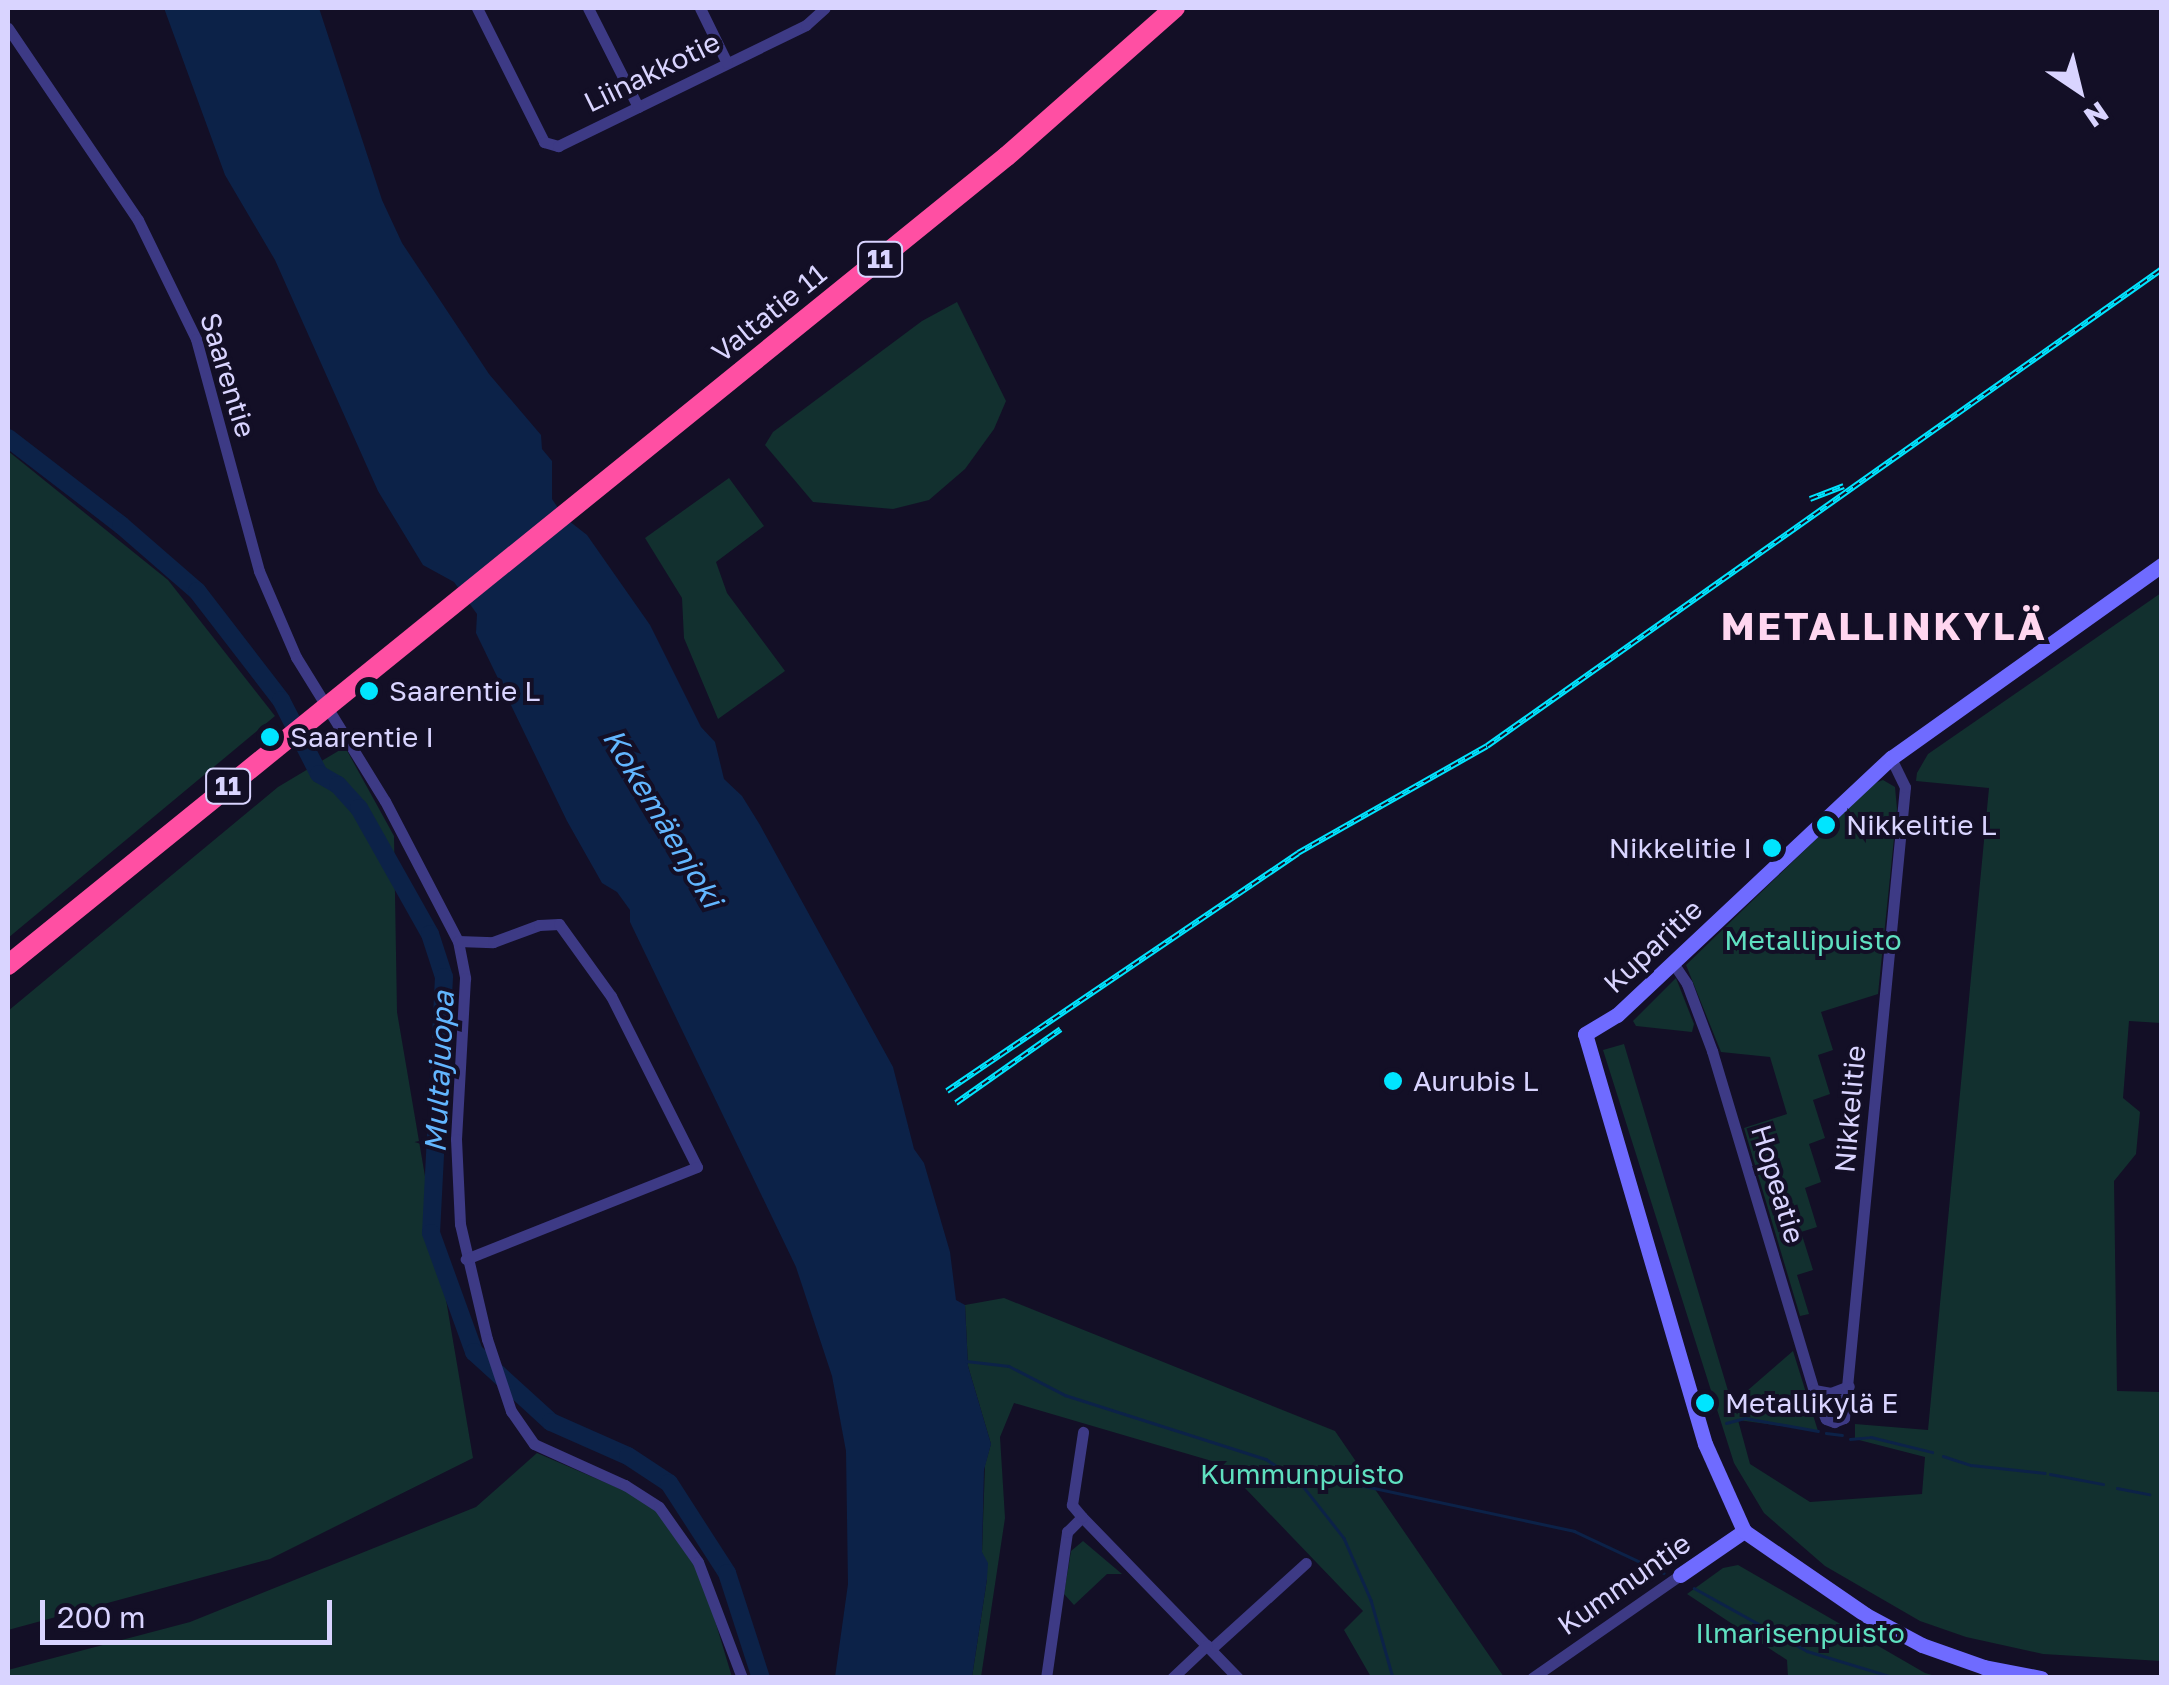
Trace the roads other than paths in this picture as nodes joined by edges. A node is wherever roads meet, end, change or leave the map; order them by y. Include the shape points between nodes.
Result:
1 (476, 8) edge
2 (588, 8) edge
3 (700, 8) edge
4 (824, 8) edge
5 (1175, 8) edge
6 (8, 28) edge
7 (727, 63) junction
8 (638, 107) junction
9 (2162, 565) edge
10 (324, 706) junction
11 (1891, 758) junction
12 (458, 941) junction
13 (1673, 963) junction
14 (8, 965) edge
15 (466, 1259) junction
16 (1849, 1386) junction
17 (1814, 1390) junction
18 (1083, 1432) dead end
19 (1082, 1517) junction
20 (1744, 1531) junction
21 (1306, 1564) dead end
22 (1680, 1576) joint
23 (1209, 1647) junction
24 (742, 1678) edge
25 (1046, 1678) edge
26 (1172, 1678) edge
27 (1238, 1678) edge
28 (1532, 1678) edge
29 (2041, 1678) edge

1 - 8 street, Liinakkotie via 550,146
2 - 8 street
3 - 7 street
4 - 7 street, Liinakkotie via 815,20
5 - 10 highway, Valtatie 11 / 11 via 1007,156
6 - 10 street, Saarentie via 138,220 188,322 258,571
7 - 8 street, Liinakkotie
9 - 11 street, Kuparitie
10 - 12 street, Saarentie via 385,802
10 - 14 highway, 11
11 - 13 street, Kuparitie
11 - 16 street, Nikkelitie via 1905,787
12 - 15 street via 465,978 456,1139
12 - 15 street via 493,942 559,924 611,996 697,1167
13 - 17 street, Hopeatie via 1712,1050
13 - 20 street, Kuparitie via 1586,1034 1705,1444
15 - 24 street via 511,1412 523,1431 545,1451 625,1485 658,1507 698,1562
16 - 17 street
16 - 17 street, Nikkelitie via 1844,1418 1834,1422 1826,1419
18 - 19 street via 1072,1505
19 - 23 street
19 - 25 street via 1068,1532
20 - 22 street, Kummuntie
20 - 29 street via 1922,1645
21 - 23 street
22 - 28 street, Kummuntie
23 - 26 street
23 - 27 street

